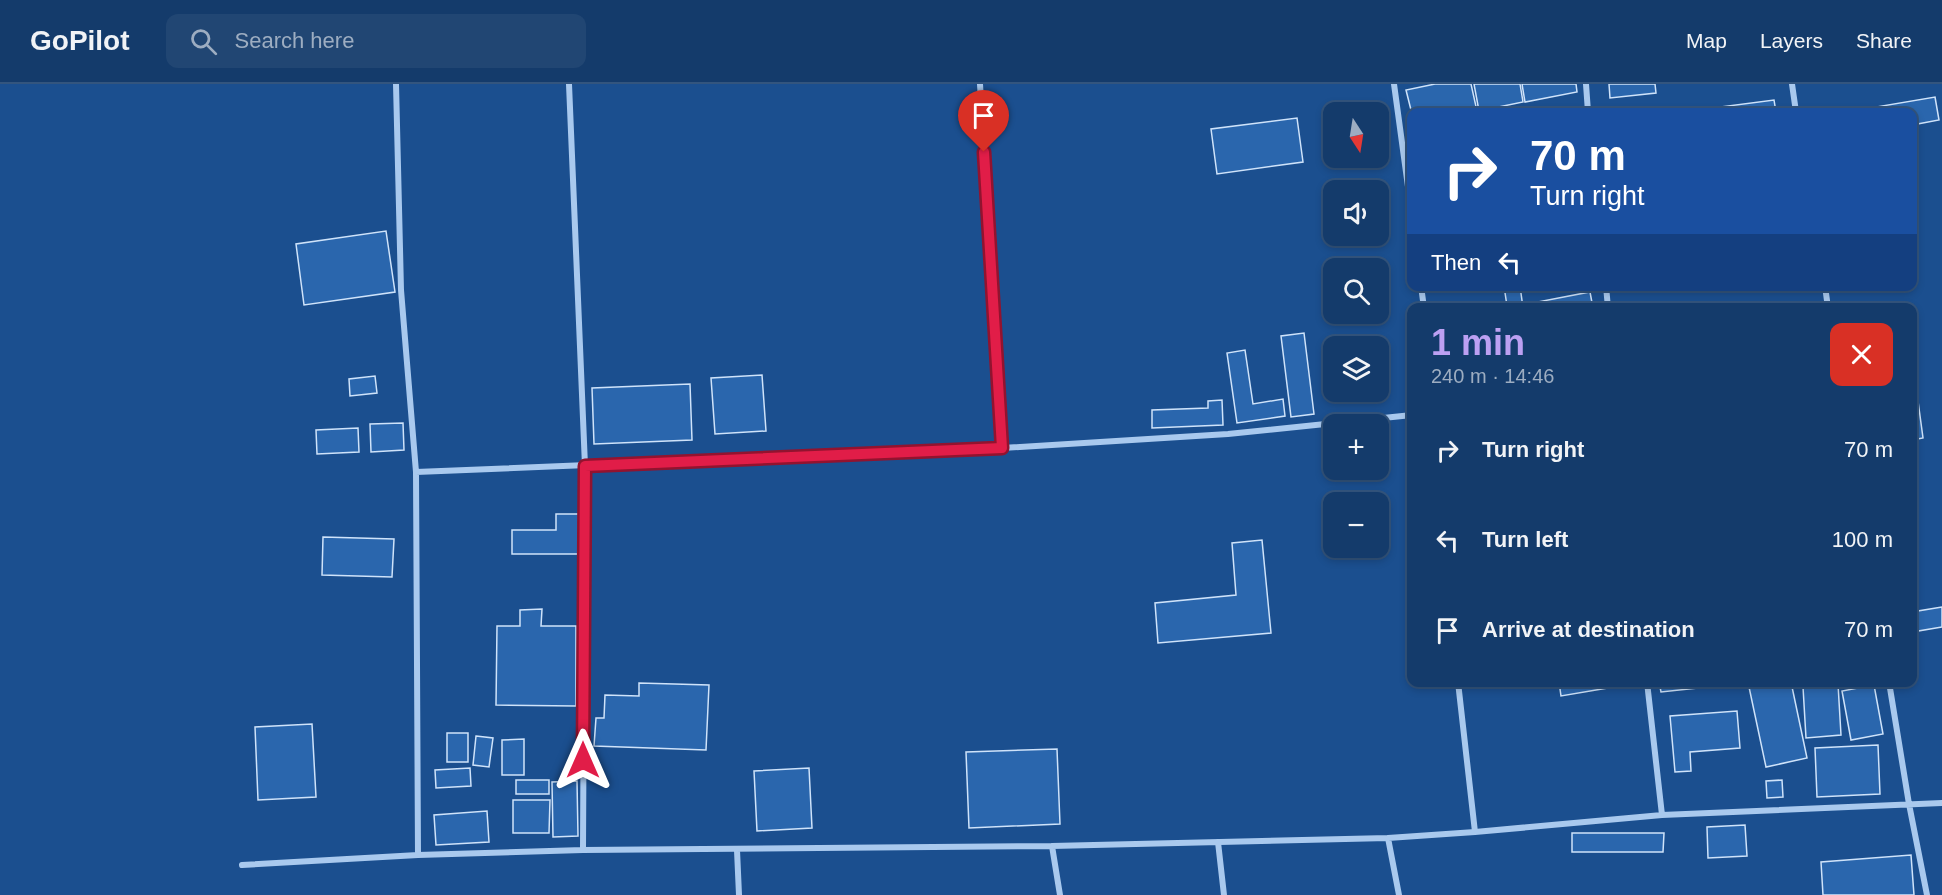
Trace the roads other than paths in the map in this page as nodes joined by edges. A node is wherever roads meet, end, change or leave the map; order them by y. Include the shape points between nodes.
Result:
1 (396, 84) edge
2 (569, 84) edge
3 (980, 84) edge
4 (1394, 84) edge
5 (1586, 84) edge
6 (1792, 84) edge
7 (1588, 108) edge
8 (1795, 108) edge
9 (1407, 179) edge
10 (1407, 416) edge
11 (1002, 448) junction
12 (585, 466) junction
13 (416, 472) junction
14 (1459, 687) edge
15 (1648, 687) edge
16 (1890, 687) edge
17 (1909, 804) junction
18 (1942, 804) edge
19 (1662, 815) junction
20 (1475, 832) junction
21 (1388, 838) junction
22 (1218, 842) junction
23 (1052, 846) junction
24 (582, 850) junction
25 (737, 850) junction
26 (418, 855) junction
27 (242, 865) dead end
28 (740, 895) edge
29 (1060, 895) edge
30 (1224, 895) edge
31 (1399, 895) edge
32 (1927, 895) edge

1 - 13 street via 400,290
2 - 12 street
3 - 11 street
4 - 9 street
5 - 7 street
6 - 8 street
10 - 11 street via 1228,434
11 - 12 street
12 - 13 street
12 - 24 street
13 - 26 street
14 - 20 street
15 - 19 street
16 - 17 street
17 - 18 street
17 - 19 street
17 - 32 street
19 - 20 street
20 - 21 street
21 - 22 street
21 - 31 street
22 - 23 street
22 - 30 street
23 - 25 street
23 - 29 street
24 - 25 street
24 - 26 street
25 - 28 street
26 - 27 street

